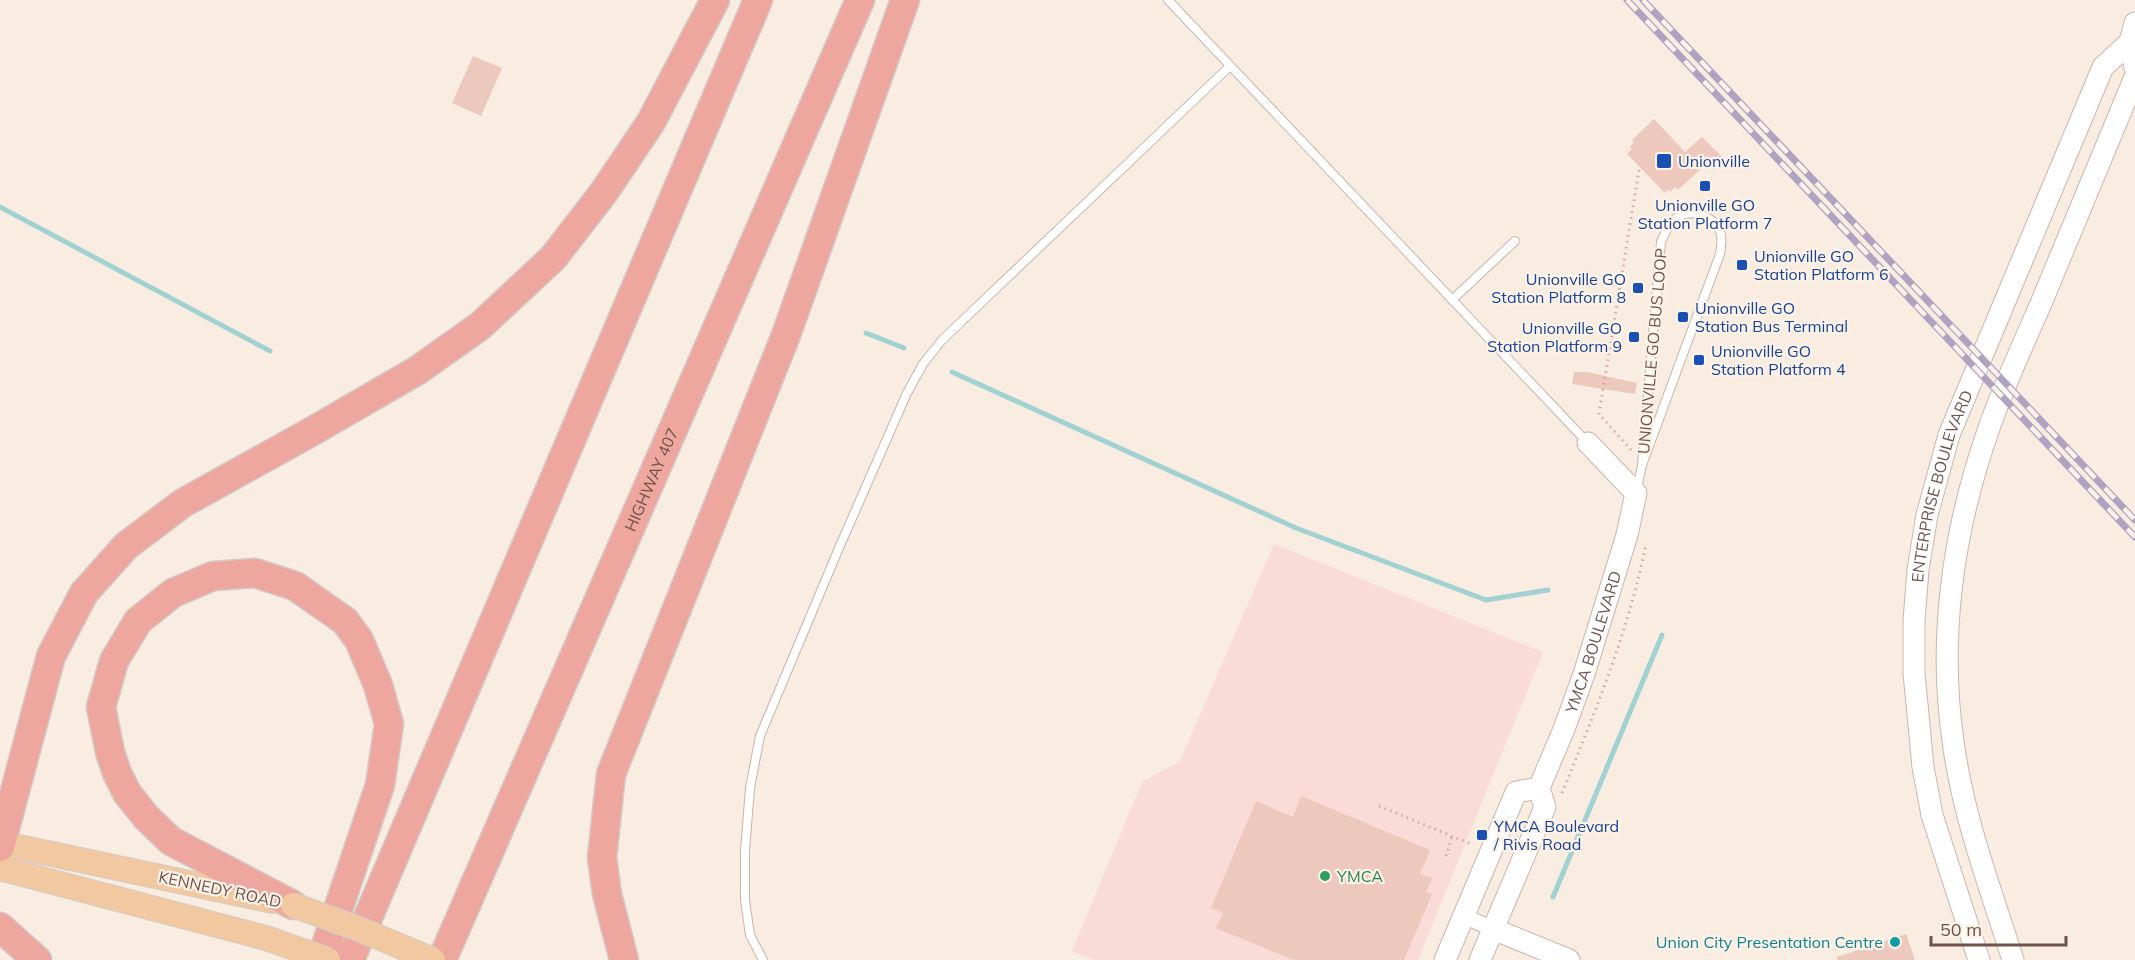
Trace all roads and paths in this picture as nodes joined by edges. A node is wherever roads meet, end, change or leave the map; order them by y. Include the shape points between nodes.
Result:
1 (715, 0) edge
2 (758, 0) edge
3 (860, 0) edge
4 (905, 0) edge
5 (1168, 0) edge
6 (2132, 32) edge
7 (1230, 66) junction
8 (2135, 68) edge
9 (2135, 77) edge
10 (1515, 241) dead end
11 (1452, 300) junction
12 (1588, 443) joint
13 (1642, 465) junction
14 (1636, 493) junction
15 (1539, 788) junction
16 (1379, 806) dead end
17 (1452, 836) junction
18 (1471, 844) dead end
19 (0, 850) edge
20 (1446, 856) dead end
21 (293, 905) junction
22 (1464, 916) junction
23 (0, 927) edge
24 (456, 928) junction
25 (1493, 928) junction
26 (38, 960) edge
27 (321, 960) edge
28 (328, 960) edge
29 (350, 960) edge
30 (433, 960) edge
31 (442, 960) edge
32 (453, 960) edge
33 (624, 960) edge
34 (763, 960) edge
35 (1445, 960) edge
36 (1480, 960) edge
37 (1569, 960) edge
38 (1979, 960) edge
39 (2013, 960) edge

1 - 19 highway via 651,122 553,258 480,326 418,370 183,503 126,546 84,592 51,656
2 - 29 highway
3 - 24 highway, HIGHWAY 407
4 - 33 highway via 786,335 611,774 602,858
5 - 7 lane
6 - 8 main road, ENTERPRISE BOULEVARD
6 - 38 main road, ENTERPRISE BOULEVARD via 2098,78 1949,435 1927,515 1914,621 1917,719 1932,815
7 - 11 lane
7 - 34 lane via 942,339 907,393 760,736 750,788 745,890 750,935
9 - 39 main road, ENTERPRISE BOULEVARD via 1987,431 1964,512 1951,585 1947,639 1952,739 1976,847
10 - 11 lane
11 - 12 lane
12 - 14 main road
13 - 13 lane, UNIONVILLE GO BUS LOOP via 1720,255 1720,230 1702,215 1689,213 1677,218 1661,242
13 - 14 lane, UNIONVILLE GO BUS LOOP
14 - 15 main road, YMCA BOULEVARD via 1584,674
15 - 22 main road via 1516,792
15 - 25 main road, YMCA BOULEVARD via 1545,807
16 - 17 path
17 - 18 path
17 - 20 path
19 - 21 main road, KENNEDY ROAD
19 - 28 main road, KENNEDY ROAD, bridge
21 - 27 highway via 171,841 127,793 110,752 101,707 114,661 138,621 173,593 213,576 255,573 295,586 345,621 360,639 389,724 380,786
21 - 30 main road, KENNEDY ROAD, bridge
22 - 25 street
22 - 35 main road
23 - 26 highway
24 - 31 highway, HIGHWAY 407
24 - 32 highway
25 - 36 main road, YMCA BOULEVARD
25 - 37 main road

